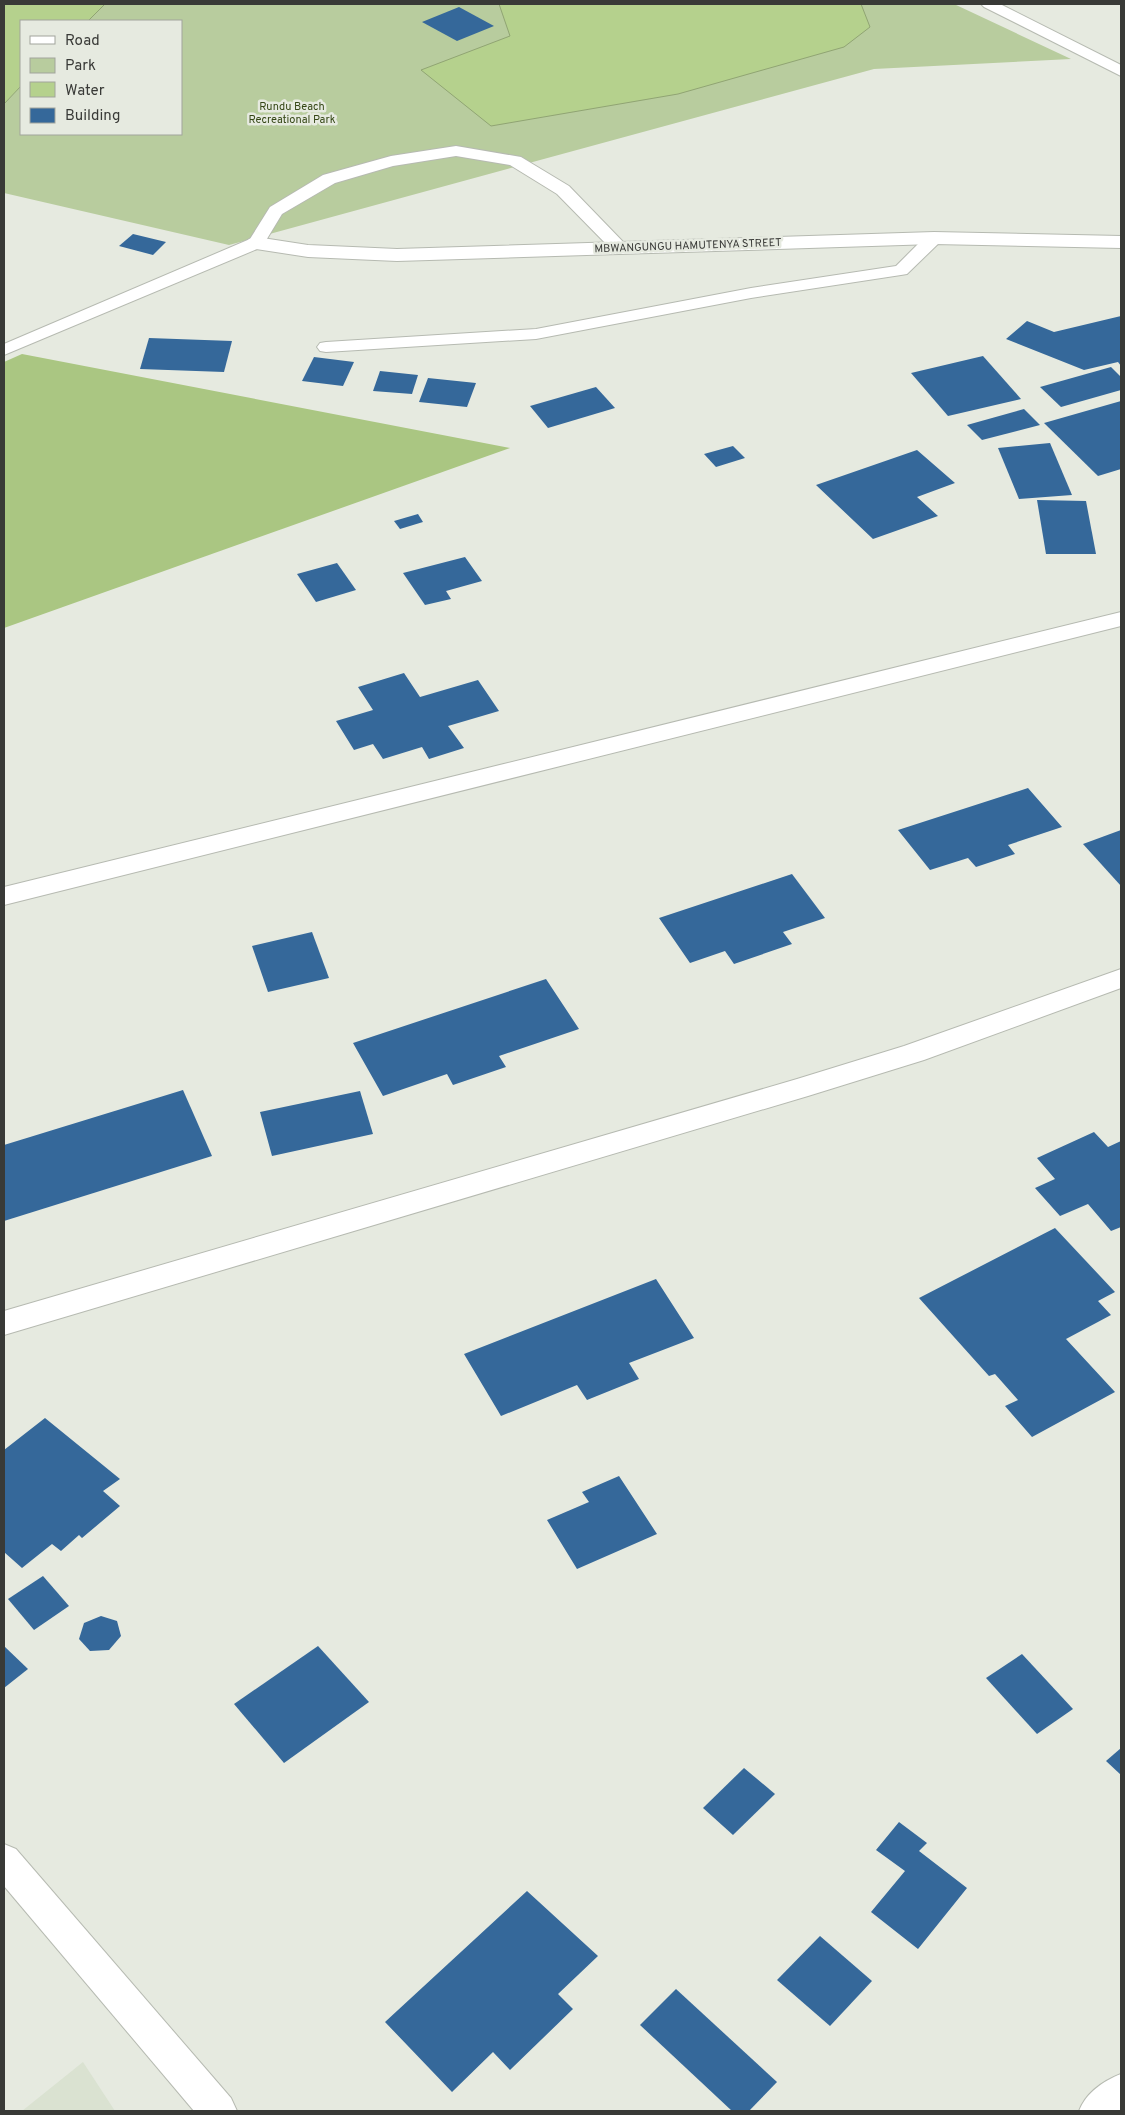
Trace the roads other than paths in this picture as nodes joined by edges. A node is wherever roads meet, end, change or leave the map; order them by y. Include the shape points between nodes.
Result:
1 (989, 4) edge
2 (1121, 71) edge
3 (934, 238) junction
4 (1121, 242) edge
5 (256, 243) junction
6 (620, 248) junction
7 (326, 347) dead end
8 (4, 350) edge
9 (1121, 619) edge
10 (4, 896) edge
11 (1121, 978) edge
12 (4, 1323) edge
13 (4, 1860) edge
14 (1121, 2092) edge
15 (218, 2111) edge
16 (1098, 2111) edge

1 - 2 lane
3 - 4 street, MBWANGUNGU HAMUTENYA STREET
3 - 6 street, MBWANGUNGU HAMUTENYA STREET
3 - 7 lane via 901,270 751,293 536,334
5 - 6 street, MBWANGUNGU HAMUTENYA STREET via 308,251 397,255
5 - 6 lane via 276,211 329,178 391,160 456,151 515,161 563,190
5 - 8 lane
9 - 10 street
11 - 12 street via 914,1052 798,1089
13 - 15 street
14 - 16 street

